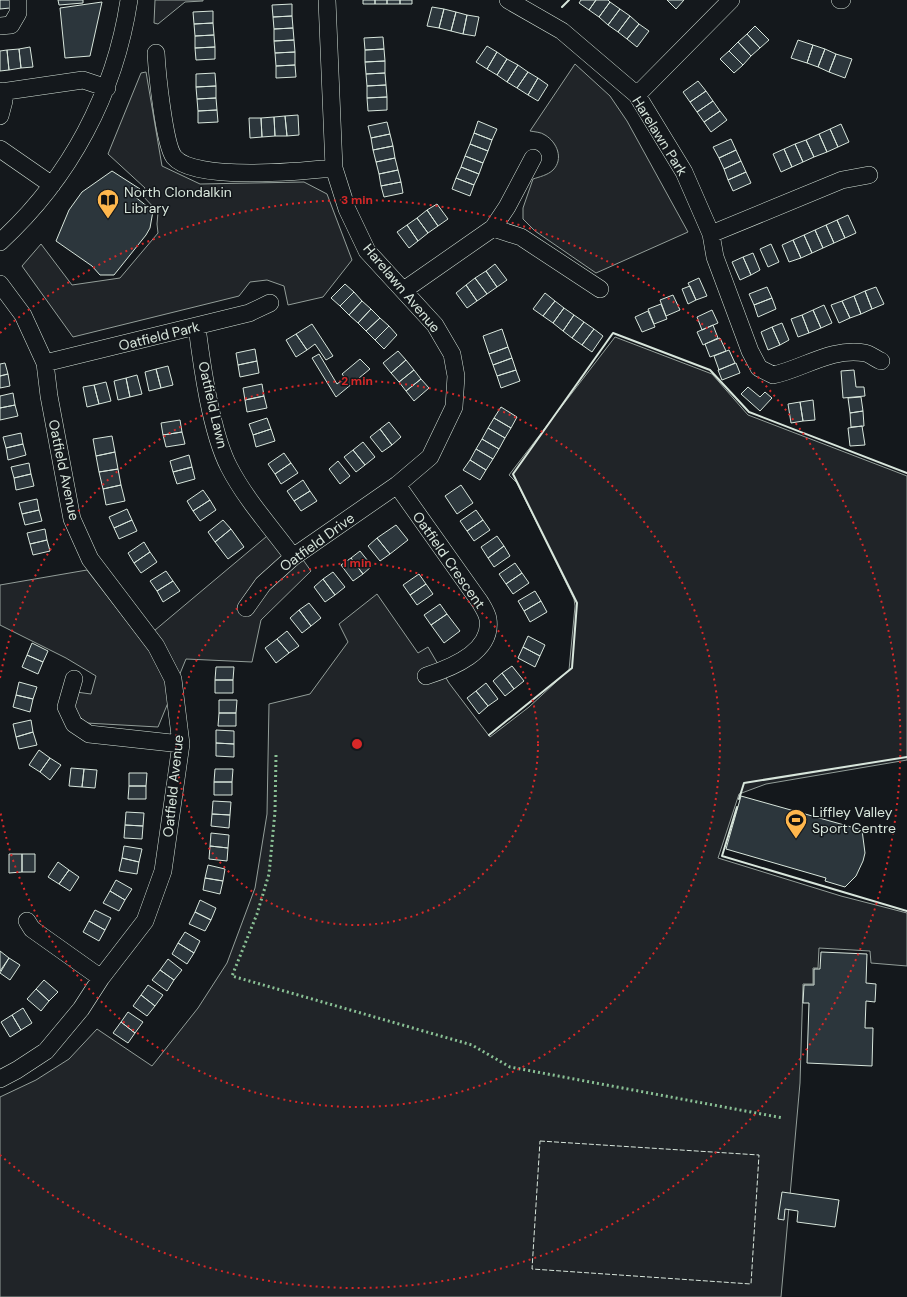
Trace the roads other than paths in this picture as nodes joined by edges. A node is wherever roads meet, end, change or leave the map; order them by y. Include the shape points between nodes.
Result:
1 (18, 0) edge
2 (129, 0) edge
3 (327, 0) edge
4 (508, 0) edge
5 (730, 0) edge
6 (0, 26) edge
7 (156, 53) dead end
8 (107, 88) junction
9 (1, 92) edge
10 (637, 95) junction
11 (0, 116) edge
12 (0, 149) edge
13 (533, 158) dead end
14 (334, 168) junction
15 (869, 175) dead end
16 (52, 185) junction
17 (493, 228) junction
18 (711, 234) junction
19 (0, 242) edge
20 (0, 284) edge
21 (600, 289) dead end
22 (404, 290) junction
23 (270, 302) dead end
24 (197, 327) junction
25 (881, 361) dead end
26 (45, 363) junction
27 (397, 485) junction
28 (294, 557) junction
29 (246, 608) dead end
30 (426, 676) dead end
31 (74, 679) dead end
32 (181, 744) junction
33 (27, 921) dead end
34 (101, 978) junction
35 (0, 1078) edge

1 - 6 street via 18,13 11,25
2 - 8 street via 125,26
3 - 14 street, Harelawn Avenue
4 - 10 street, Harelawn Park via 562,31
5 - 10 street
7 - 14 street via 167,138 174,157 192,167 219,172 265,174
8 - 9 street via 83,80
8 - 16 street via 86,133
9 - 11 street via 4,101
10 - 18 street, Harelawn Park via 684,172
12 - 16 street
13 - 17 street
14 - 22 street, Harelawn Avenue via 347,209 367,251
15 - 18 street via 842,180
16 - 19 street via 24,220
17 - 21 street via 521,237
17 - 22 street
18 - 25 street, Harelawn Park via 715,257 750,351 759,368 772,376 838,353 866,353
20 - 26 street, Oatfield Avenue via 23,315
22 - 27 street, Harelawn Avenue via 435,325 452,354 456,376 454,407 430,456
23 - 24 street, Oatfield Park via 249,313
24 - 26 street, Oatfield Park
24 - 28 street, Oatfield Lawn via 215,428 229,467 257,510
26 - 32 street, Oatfield Avenue via 72,519 90,559 156,646 173,679
27 - 28 street, Oatfield Drive
27 - 30 street, Oatfield Crescent via 480,602 488,618 488,632 481,646 451,668
28 - 29 street, Oatfield Drive via 263,584
31 - 32 street via 66,707 74,724 89,734
32 - 34 street, Oatfield Avenue via 163,871 145,921
33 - 34 street via 32,929
34 - 35 street, Oatfield Avenue via 81,1009 46,1051

